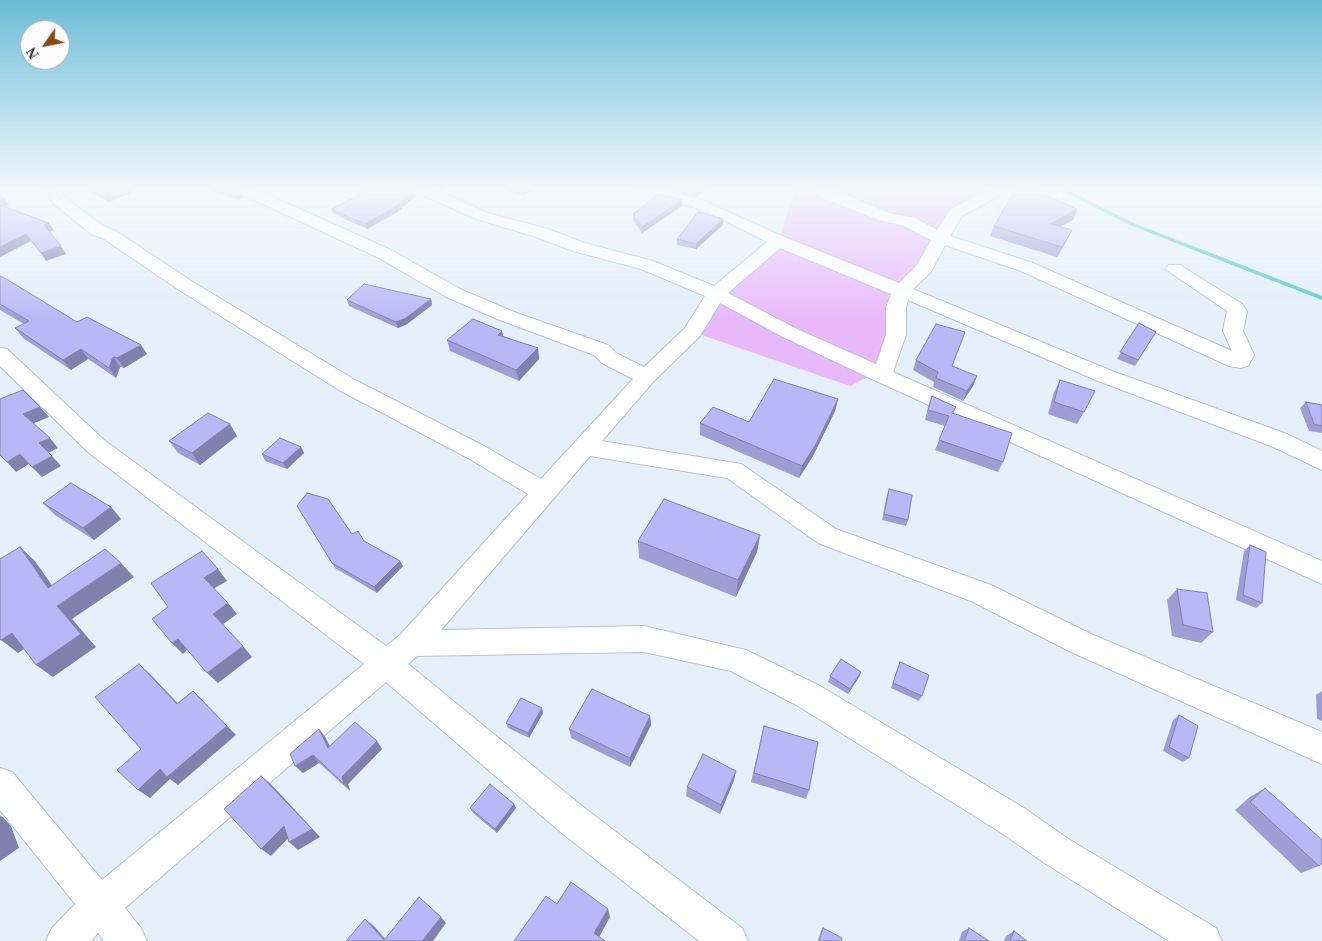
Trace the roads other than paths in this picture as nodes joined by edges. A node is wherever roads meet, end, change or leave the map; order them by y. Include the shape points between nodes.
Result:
1 (102, 232) edge
2 (336, 232) edge
3 (538, 232) edge
4 (759, 232) edge
5 (928, 232) edge
6 (944, 232) edge
7 (940, 238) junction
8 (778, 241) junction
9 (1174, 269) dead end
10 (902, 290) junction
11 (716, 294) junction
12 (0, 354) edge
13 (881, 375) junction
14 (646, 377) junction
15 (586, 447) junction
16 (1322, 461) edge
17 (546, 493) junction
18 (1322, 573) edge
19 (411, 643) junction
20 (385, 663) junction
21 (1322, 748) edge
22 (0, 784) edge
23 (100, 905) junction
24 (65, 941) edge
25 (128, 941) edge
26 (729, 941) edge
27 (1203, 941) edge

1 - 17 street via 347,385 476,452
2 - 14 street via 385,254 453,292 507,316 601,350 609,358
3 - 11 street via 643,264
4 - 8 street
5 - 7 street
6 - 7 street
7 - 9 street via 1027,267 1241,361 1244,355 1233,331 1235,308
7 - 10 street via 925,268
8 - 10 street
8 - 11 street
10 - 13 street via 896,306 896,335
10 - 16 street via 1105,376 1279,440
11 - 13 street
11 - 14 street via 693,332
12 - 20 street via 96,446
13 - 18 street
14 - 15 street
15 - 17 street
15 - 21 street via 732,470 827,536 980,593 1081,643
17 - 19 street
19 - 20 street
19 - 27 street via 644,639 736,659 809,696
20 - 23 street
20 - 26 street via 570,818
22 - 23 street
23 - 24 street
23 - 25 street

